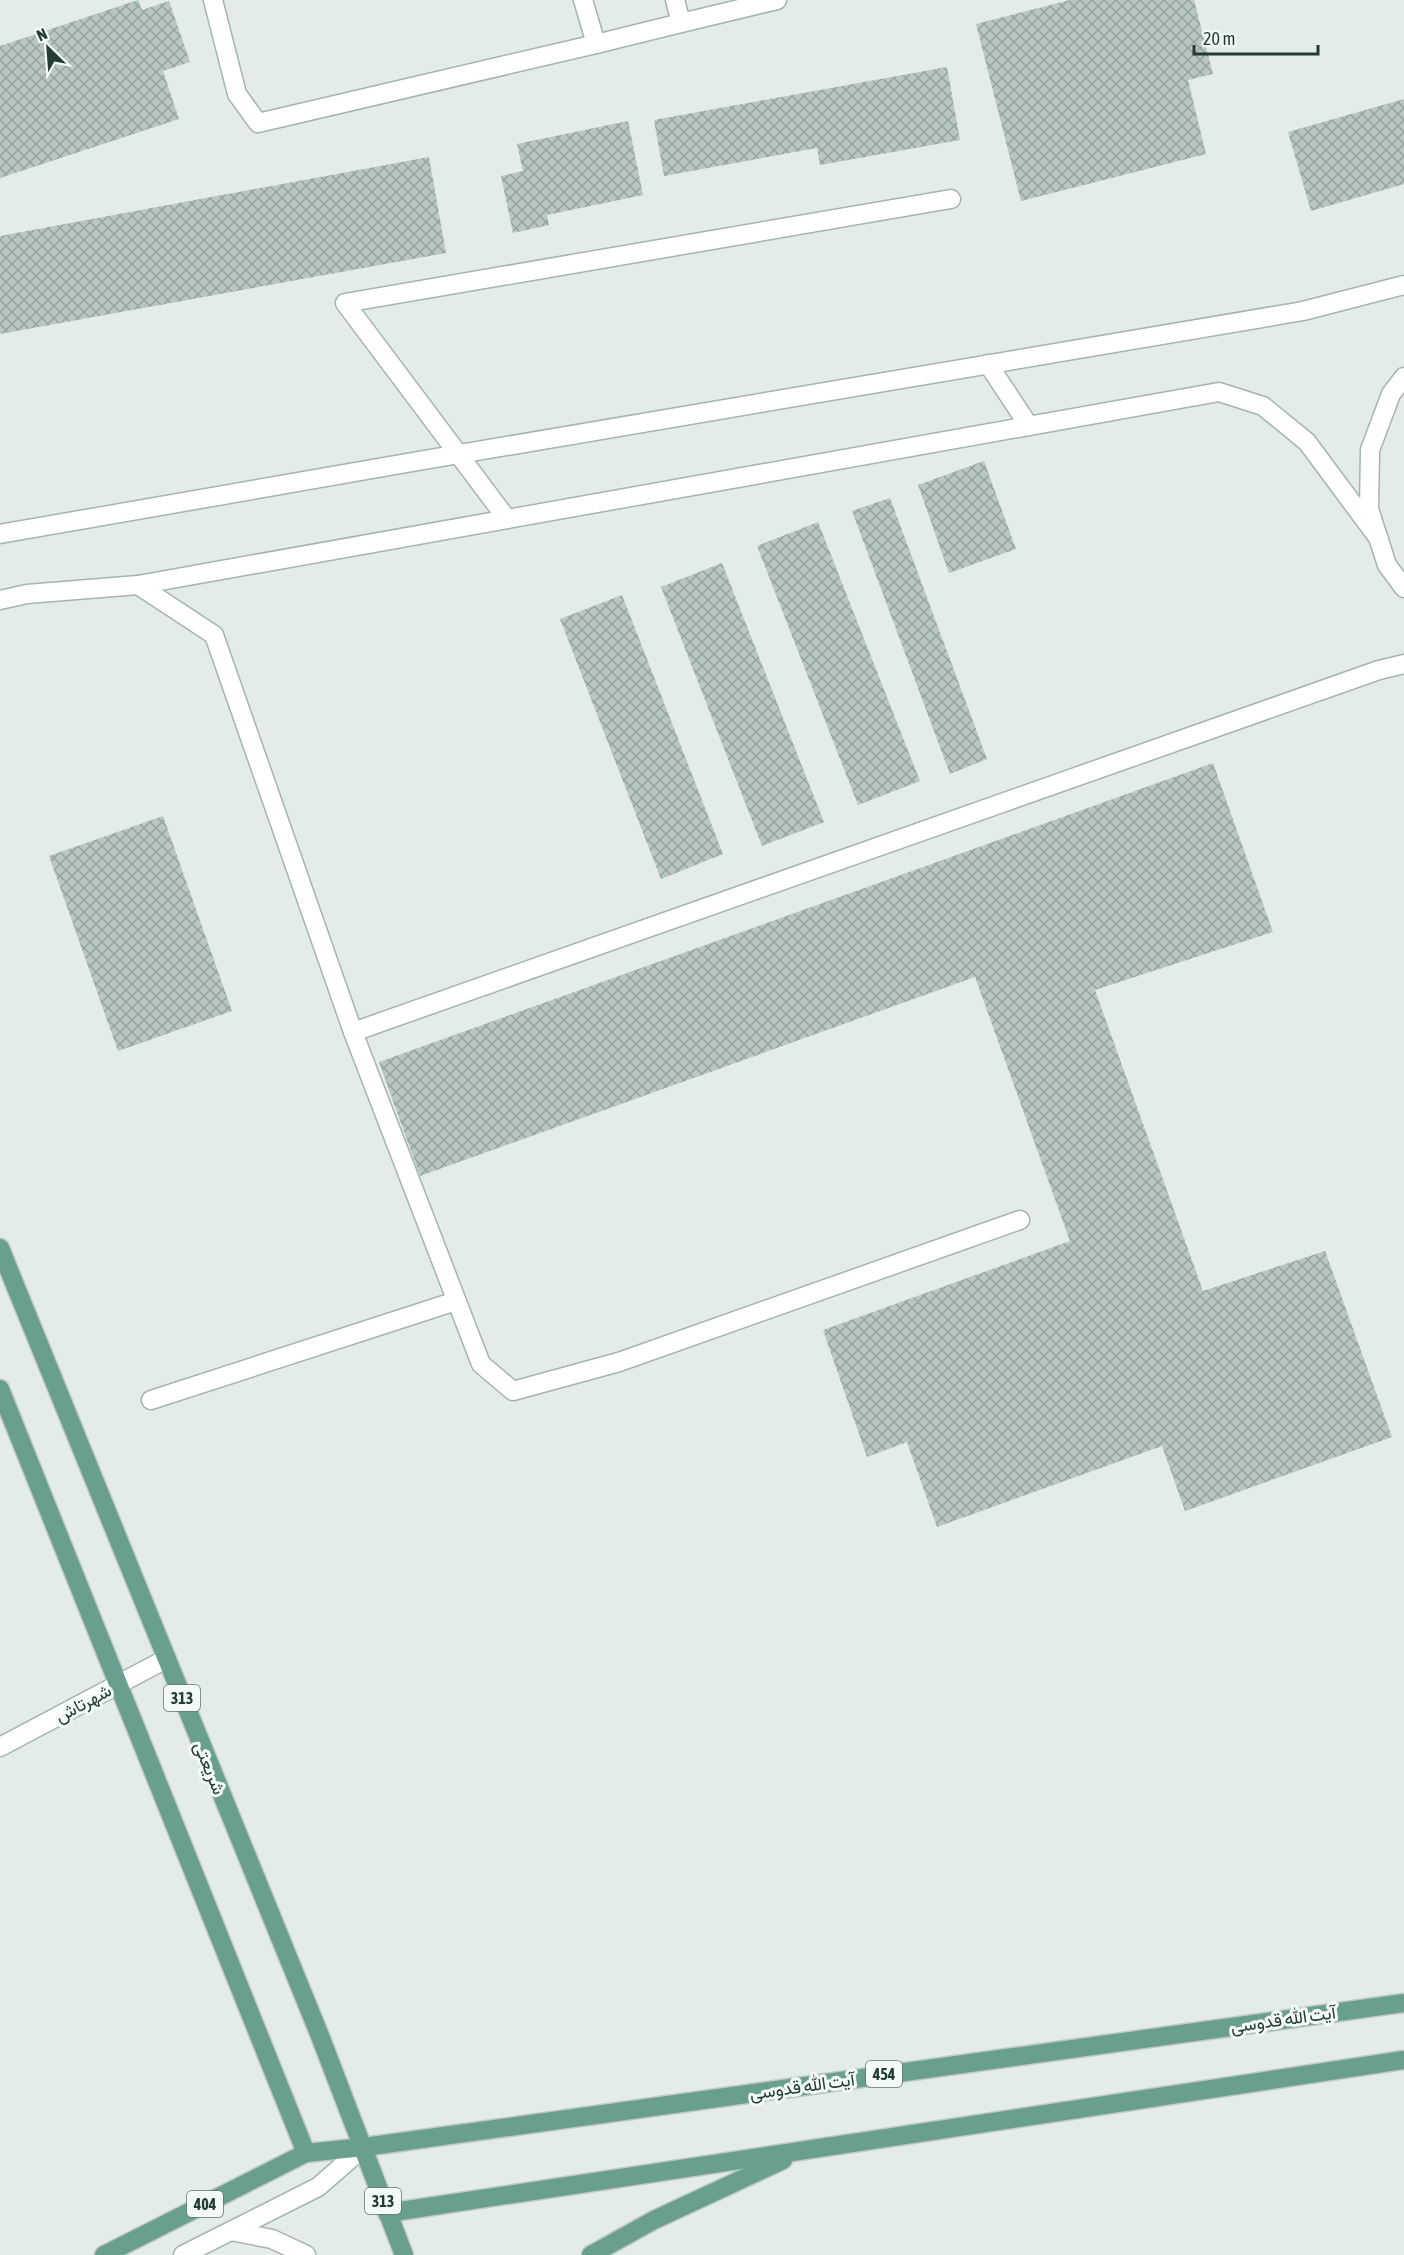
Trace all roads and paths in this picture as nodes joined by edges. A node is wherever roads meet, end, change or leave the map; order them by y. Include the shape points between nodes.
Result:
1 (213, 0) edge
2 (583, 0) edge
3 (675, 0) edge
4 (777, 0) edge
5 (681, 23) junction
6 (596, 45) junction
7 (951, 199) dead end
8 (1404, 285) edge
9 (988, 364) junction
10 (1404, 377) edge
11 (1029, 426) junction
12 (459, 454) junction
13 (507, 519) junction
14 (0, 534) edge
15 (1379, 539) junction
16 (138, 585) junction
17 (1404, 588) edge
18 (0, 600) edge
19 (1404, 664) edge
20 (352, 1032) junction
21 (1020, 1220) dead end
22 (0, 1248) edge
23 (4, 1273) edge
24 (456, 1301) junction
25 (0, 1389) edge
26 (151, 1400) dead end
27 (166, 1659) junction
28 (118, 1685) junction
29 (0, 1747) edge
30 (1404, 2002) edge
31 (1404, 2060) edge
32 (364, 2147) junction
33 (804, 2150) junction
34 (306, 2152) junction
35 (387, 2213) junction
36 (231, 2231) junction
37 (105, 2255) edge
38 (183, 2255) edge
39 (306, 2255) edge
40 (404, 2255) edge
41 (591, 2255) edge

1 - 6 street via 237,94 258,123
2 - 6 street
3 - 5 street
4 - 5 street
5 - 6 street
7 - 12 street via 345,303
8 - 9 street via 1303,311
9 - 11 street
9 - 12 street
10 - 15 street via 1391,394 1370,450 1370,509
11 - 13 street
11 - 15 street via 1219,392 1263,406 1307,442
12 - 13 street
12 - 14 street
13 - 16 street
15 - 17 street via 1387,566
16 - 18 street via 27,594
16 - 20 street via 214,635
19 - 20 street
20 - 24 street
21 - 24 street via 619,1362 513,1391 481,1365
22 - 23 main road, شریعتی / 313
23 - 27 main road, شریعتی / 313
24 - 26 street
25 - 28 main road
27 - 28 street, شهرتاش
27 - 32 main road, شریعتی / 313
28 - 29 street, شهرتاش
28 - 34 main road
30 - 32 main road, آیت الله قدوسی / 454
31 - 33 main road
32 - 34 main road, آیت الله قدوسی / 454
32 - 35 main road, شریعتی / 313
32 - 36 street via 318,2187
33 - 35 main road
33 - 41 main road via 663,2215
34 - 37 main road, 404
35 - 40 main road, شریعتی / 313
36 - 38 street
36 - 39 street via 272,2239

